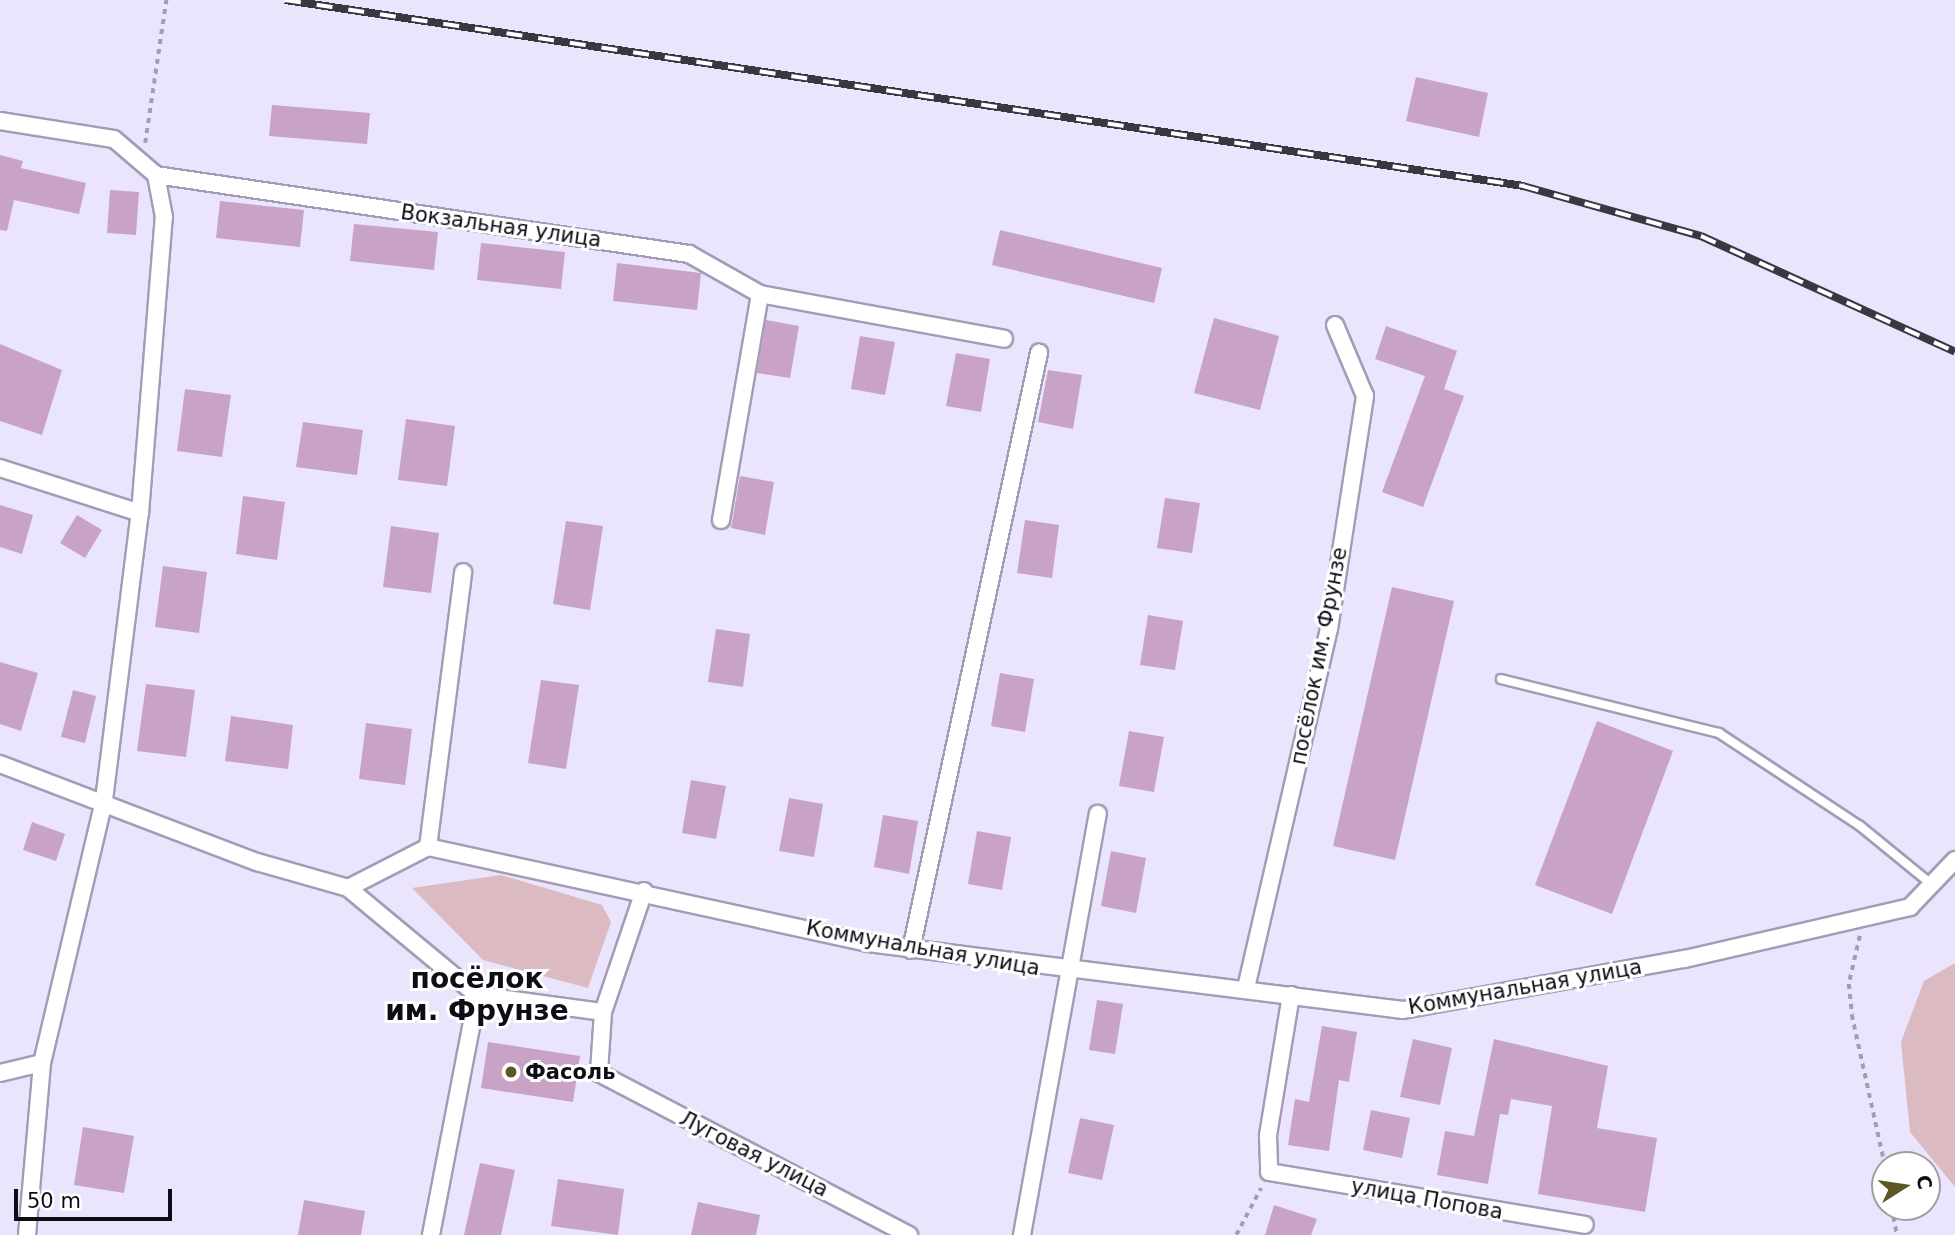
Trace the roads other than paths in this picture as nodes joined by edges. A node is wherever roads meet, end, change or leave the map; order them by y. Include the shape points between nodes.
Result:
1 (0, 121) edge
2 (156, 176) junction
3 (760, 294) junction
4 (1335, 325) dead end
5 (1004, 339) dead end
6 (1039, 353) dead end
7 (0, 468) edge
8 (139, 513) junction
9 (721, 520) dead end
10 (463, 572) dead end
11 (1501, 679) dead end
12 (0, 764) edge
13 (104, 800) junction
14 (1098, 814) dead end
15 (428, 847) junction
16 (1955, 860) edge
17 (1931, 884) junction
18 (348, 888) junction
19 (644, 891) junction
20 (911, 950) junction
21 (1069, 972) junction
22 (1246, 988) junction
23 (477, 995) junction
24 (1291, 995) junction
25 (603, 1012) junction
26 (42, 1063) junction
27 (0, 1073) edge
28 (1584, 1226) dead end
29 (902, 1233) edge
30 (27, 1235) edge
31 (431, 1235) edge
32 (1022, 1235) edge

1 - 2 street via 114,139
2 - 3 street, Вокзальная улица via 689,254
2 - 8 street via 164,217
3 - 5 street, Вокзальная улица
3 - 9 street
4 - 22 street, посёлок им. Фрунзе via 1365,396 1329,629
6 - 20 street
7 - 8 street
8 - 13 street
10 - 15 street
11 - 17 lane via 1719,733 1860,826
12 - 13 street
13 - 18 street via 257,863
13 - 26 street
14 - 21 street
15 - 18 street
15 - 19 street, Коммунальная улица
16 - 17 street, Коммунальная улица
17 - 24 street, Коммунальная улица via 1910,906 1870,916 1685,958 1403,1010
18 - 23 street
19 - 20 street, Коммунальная улица
19 - 25 street
20 - 21 street, Коммунальная улица
21 - 22 street, Коммунальная улица
21 - 32 street
22 - 24 street, Коммунальная улица
23 - 25 street
23 - 31 street
24 - 28 street, улица Попова via 1268,1136 1269,1172
25 - 29 street, Луговая улица via 599,1073
26 - 27 street
26 - 30 street

